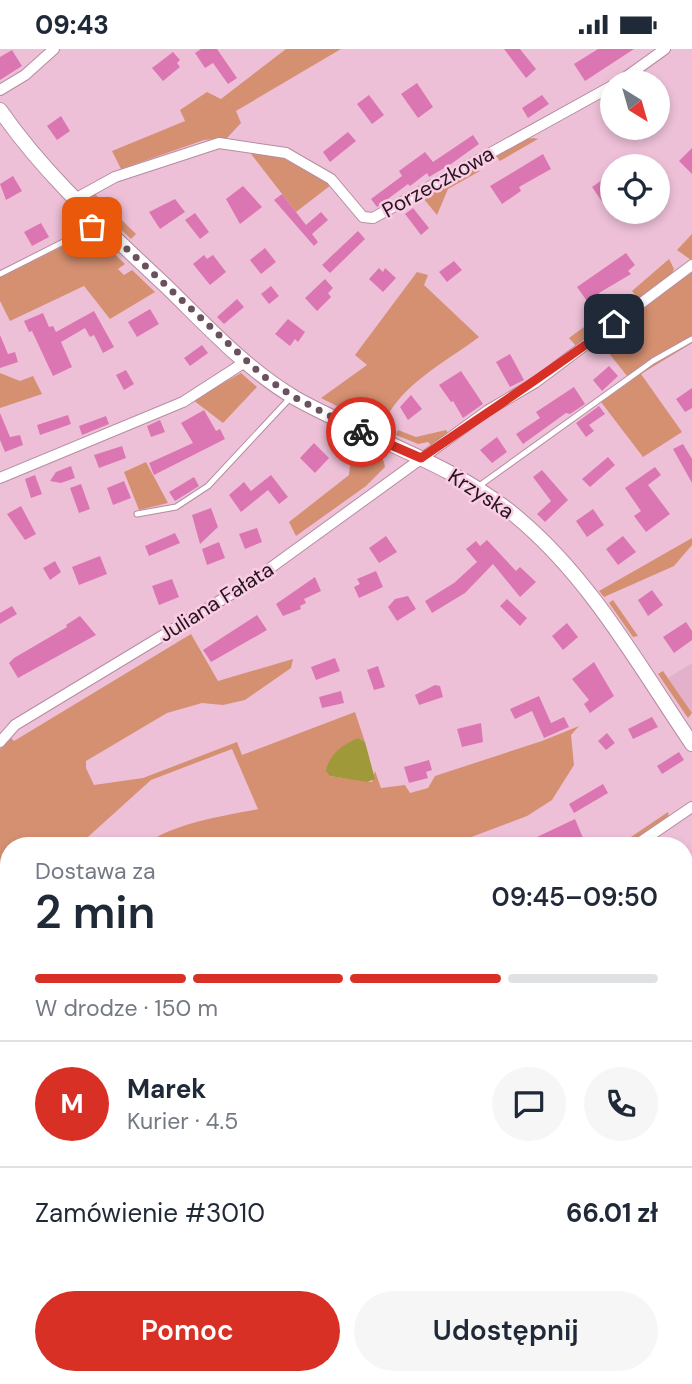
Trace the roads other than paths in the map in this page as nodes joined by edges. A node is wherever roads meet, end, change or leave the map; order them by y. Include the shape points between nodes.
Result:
1 (54, 49) edge
2 (665, 49) edge
3 (636, 70) edge
4 (0, 90) edge
5 (600, 93) edge
6 (0, 110) edge
7 (75, 199) junction
8 (96, 220) junction
9 (692, 265) edge
10 (0, 274) edge
11 (692, 339) edge
12 (245, 362) junction
13 (292, 396) junction
14 (421, 458) junction
15 (0, 478) edge
16 (477, 488) junction
17 (137, 514) dead end
18 (0, 724) edge
19 (15, 726) junction
20 (0, 742) edge
21 (692, 744) edge
22 (692, 807) edge
23 (648, 837) edge

1 - 4 street
2 - 3 street
5 - 7 street, Porzeczkowa via 373,218 363,217 331,179 286,153 219,143 115,177
6 - 7 street, Krzyska via 40,163
7 - 8 street, Krzyska
8 - 10 lane via 85,231
8 - 12 street, Krzyska
9 - 14 street, Juliana Fałata via 537,382 486,411
11 - 16 lane via 653,361
12 - 13 street, Krzyska
12 - 15 street via 183,402
13 - 14 street, Krzyska
13 - 17 lane via 208,486 176,507
14 - 16 street, Krzyska
14 - 19 street, Juliana Fałata via 251,582
16 - 21 street, Krzyska via 518,518 570,570
18 - 19 street
19 - 20 street, Juliana Fałata
22 - 23 street

